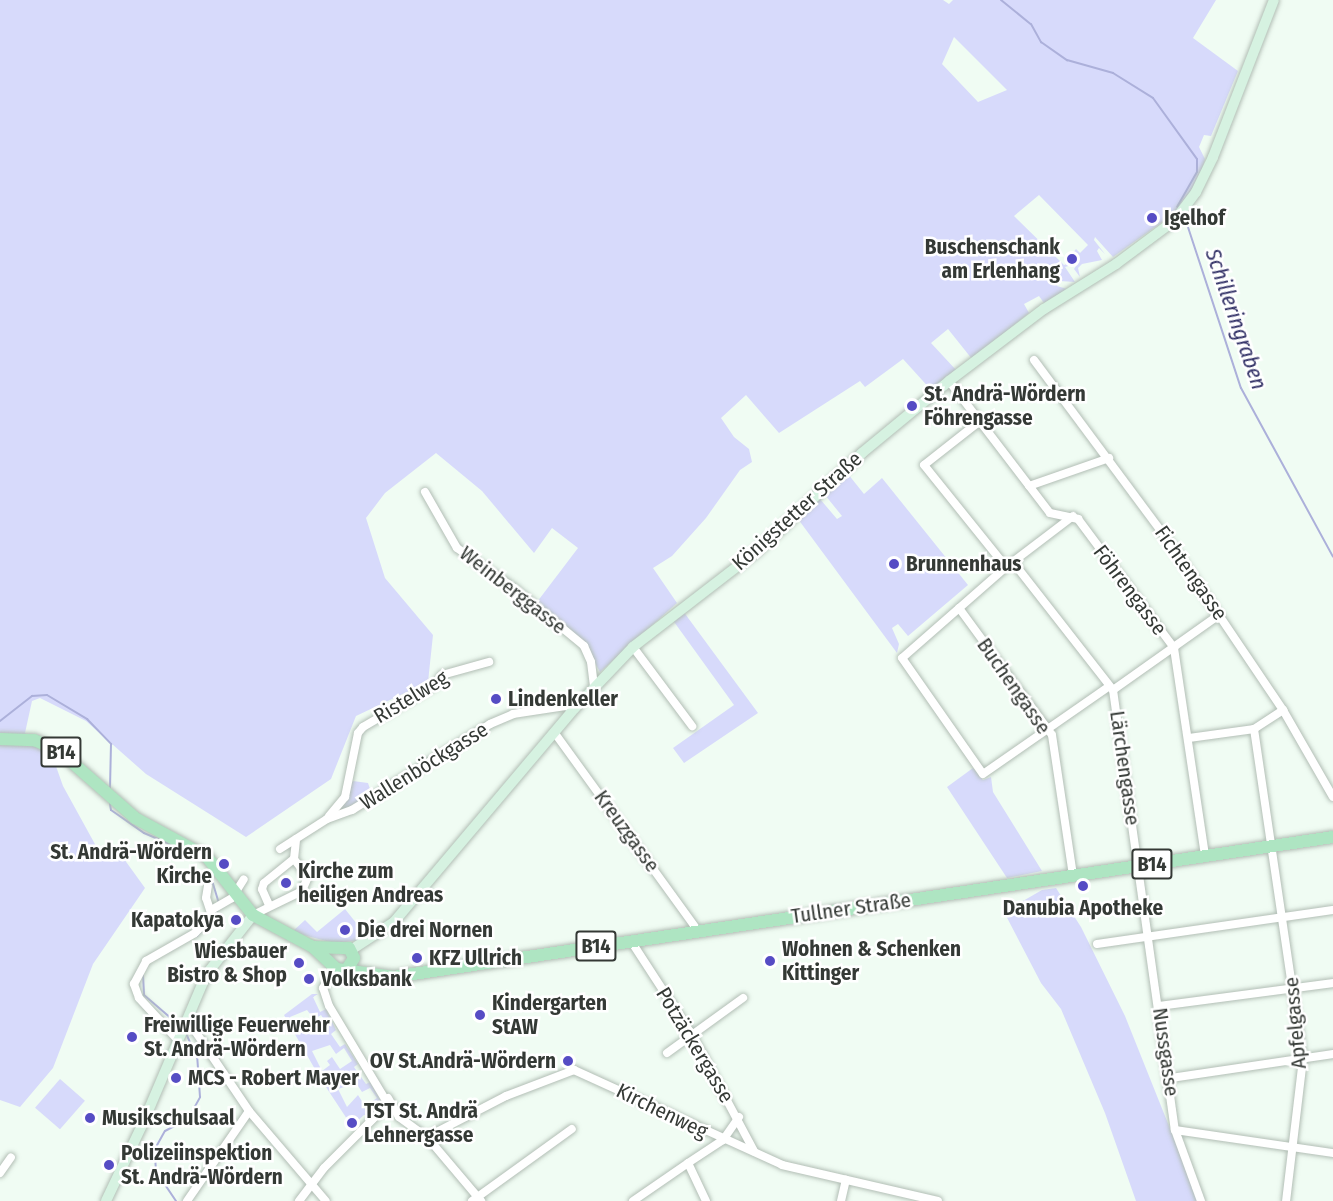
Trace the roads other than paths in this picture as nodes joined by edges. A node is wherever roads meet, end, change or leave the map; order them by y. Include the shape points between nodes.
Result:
1 (1274, 0) edge
2 (1034, 360) dead end
3 (949, 381) junction
4 (980, 421) junction
5 (1109, 458) junction
6 (1029, 486) junction
7 (425, 492) dead end
8 (1073, 516) junction
9 (1010, 565) junction
10 (959, 608) junction
11 (1219, 615) junction
12 (633, 647) junction
13 (1174, 648) junction
14 (489, 662) dead end
15 (594, 687) junction
16 (1111, 688) junction
17 (575, 708) junction
18 (1283, 710) junction
19 (692, 726) dead end
20 (1254, 729) junction
21 (1049, 730) junction
22 (554, 732) junction
23 (1189, 738) junction
24 (0, 739) edge
25 (1333, 797) edge
26 (327, 819) junction
27 (1333, 837) edge
28 (296, 839) junction
29 (1272, 846) junction
30 (280, 849) dead end
31 (1205, 856) junction
32 (294, 859) junction
33 (1139, 866) junction
34 (1073, 876) junction
35 (244, 879) dead end
36 (208, 886) dead end
37 (235, 894) junction
38 (1143, 899) joint
39 (269, 905) junction
40 (218, 906) junction
41 (1333, 910) edge
42 (253, 915) junction
43 (1282, 917) junction
44 (698, 931) junction
45 (1149, 937) junction
46 (631, 941) junction
47 (1097, 944) dead end
48 (313, 947) junction
49 (344, 961) junction
50 (1333, 982) edge
51 (1294, 988) junction
52 (743, 998) dead end
53 (1159, 1006) junction
54 (186, 1022) junction
55 (692, 1035) junction
56 (177, 1039) junction
57 (667, 1053) dead end
58 (1333, 1054) edge
59 (1303, 1059) junction
60 (1171, 1078) junction
61 (388, 1098) junction
62 (249, 1111) junction
63 (399, 1117) junction
64 (739, 1117) junction
65 (376, 1119) junction
66 (572, 1129) dead end
67 (1175, 1130) junction
68 (427, 1137) junction
69 (723, 1140) junction
70 (1293, 1144) junction
71 (754, 1151) junction
72 (1333, 1152) edge
73 (11, 1157) dead end
74 (688, 1163) junction
75 (0, 1173) edge
76 (846, 1180) junction
77 (313, 1183) junction
78 (477, 1200) edge
79 (106, 1201) edge
80 (187, 1201) edge
81 (299, 1201) edge
82 (326, 1201) edge
83 (633, 1201) edge
84 (706, 1201) edge
85 (841, 1201) edge
86 (938, 1201) edge
87 (1201, 1201) edge
88 (1286, 1201) edge

1 - 3 main road, Königstetter Straße via 1203,178 1175,220 1116,264 1044,309
2 - 5 street, Fichtengasse
3 - 4 street
3 - 12 main road, Königstetter Straße via 855,459 756,552
4 - 6 street
4 - 9 street, Lärchengasse via 924,465
5 - 6 street
5 - 11 street, Fichtengasse
6 - 8 street via 1050,513
7 - 15 street, Weinberggasse via 457,548 514,588 584,646 591,662
8 - 9 street
8 - 13 street, Föhrengasse
9 - 10 street
9 - 16 street, Lärchengasse
10 - 21 street, Buchengasse
10 - 21 street via 902,658 987,774
11 - 13 street
11 - 18 street, Fichtengasse
12 - 15 main road, Königstetter Straße
12 - 19 street
13 - 16 street
13 - 23 street, Föhrengasse
14 - 26 street, Ristelweg via 442,675 435,685 363,727 358,733 345,797
15 - 17 main road, Königstetter Straße
16 - 21 street
16 - 33 street, Lärchengasse
17 - 22 main road, Königstetter Straße
17 - 26 street, Wallenböckgasse via 513,714 460,741 352,810
18 - 20 street
18 - 25 street, Fichtengasse
20 - 23 street
20 - 29 street, Apfelgasse
21 - 34 street, Buchengasse
22 - 44 street, Kreuzgasse
22 - 49 main road, Königstetter Straße via 394,922
23 - 31 street, Föhrengasse
24 - 37 main road, B14 via 34,740 58,750 111,800 207,857
26 - 28 street, Wallenböckgasse
27 - 29 main road, Tullner Straße / B14
28 - 30 street, Wallenböckgasse
28 - 32 street
29 - 31 main road, Tullner Straße / B14
29 - 43 street, Apfelgasse
31 - 33 main road, Tullner Straße / B14
32 - 39 street via 264,884 262,889
32 - 39 street via 308,877 302,891
33 - 34 main road, Tullner Straße / B14
33 - 38 street, Lärchengasse
34 - 44 main road, Tullner Straße / B14
35 - 37 street
36 - 40 street via 206,898
37 - 40 street
37 - 42 main road, B14
38 - 45 street, Nussgasse
39 - 42 street
40 - 56 street via 203,926 156,954 136,976 139,998
41 - 43 street
42 - 48 main road, B14
42 - 54 main road via 206,975
43 - 45 street
43 - 51 street, Apfelgasse
44 - 46 main road, Tullner Straße / B14
45 - 47 street
45 - 53 street, Nussgasse
46 - 49 main road, Tullner Straße / B14 via 393,977 369,974
46 - 55 street, Potzäckergasse
48 - 49 main road, B14
48 - 49 main road, B14 via 346,946
49 - 61 street via 323,988 330,1006
50 - 51 street
51 - 53 street
51 - 59 street, Apfelgasse
52 - 55 street
53 - 60 street, Nussgasse
54 - 56 main road
54 - 62 street
55 - 57 street
55 - 64 street, Potzäckergasse
56 - 79 main road via 144,1123
58 - 59 street
59 - 60 street
59 - 70 street, Apfelgasse
60 - 67 street, Nussgasse
61 - 63 street
61 - 65 street via 386,1109
62 - 77 street
62 - 80 street
63 - 65 street
63 - 68 street
64 - 69 street
64 - 71 street, Potzäckergasse
65 - 77 street
66 - 78 street
67 - 70 street
67 - 87 street, Nussgasse
68 - 69 street, Kirchenweg via 506,1096 574,1070
68 - 78 street
69 - 71 street, Kirchenweg
69 - 74 street
70 - 72 street
70 - 88 street, Apfelgasse
71 - 76 street, Kirchenweg via 782,1166
73 - 75 street
74 - 83 street
74 - 84 street
76 - 85 street
76 - 86 street, Kirchenweg
77 - 81 street
77 - 82 street

